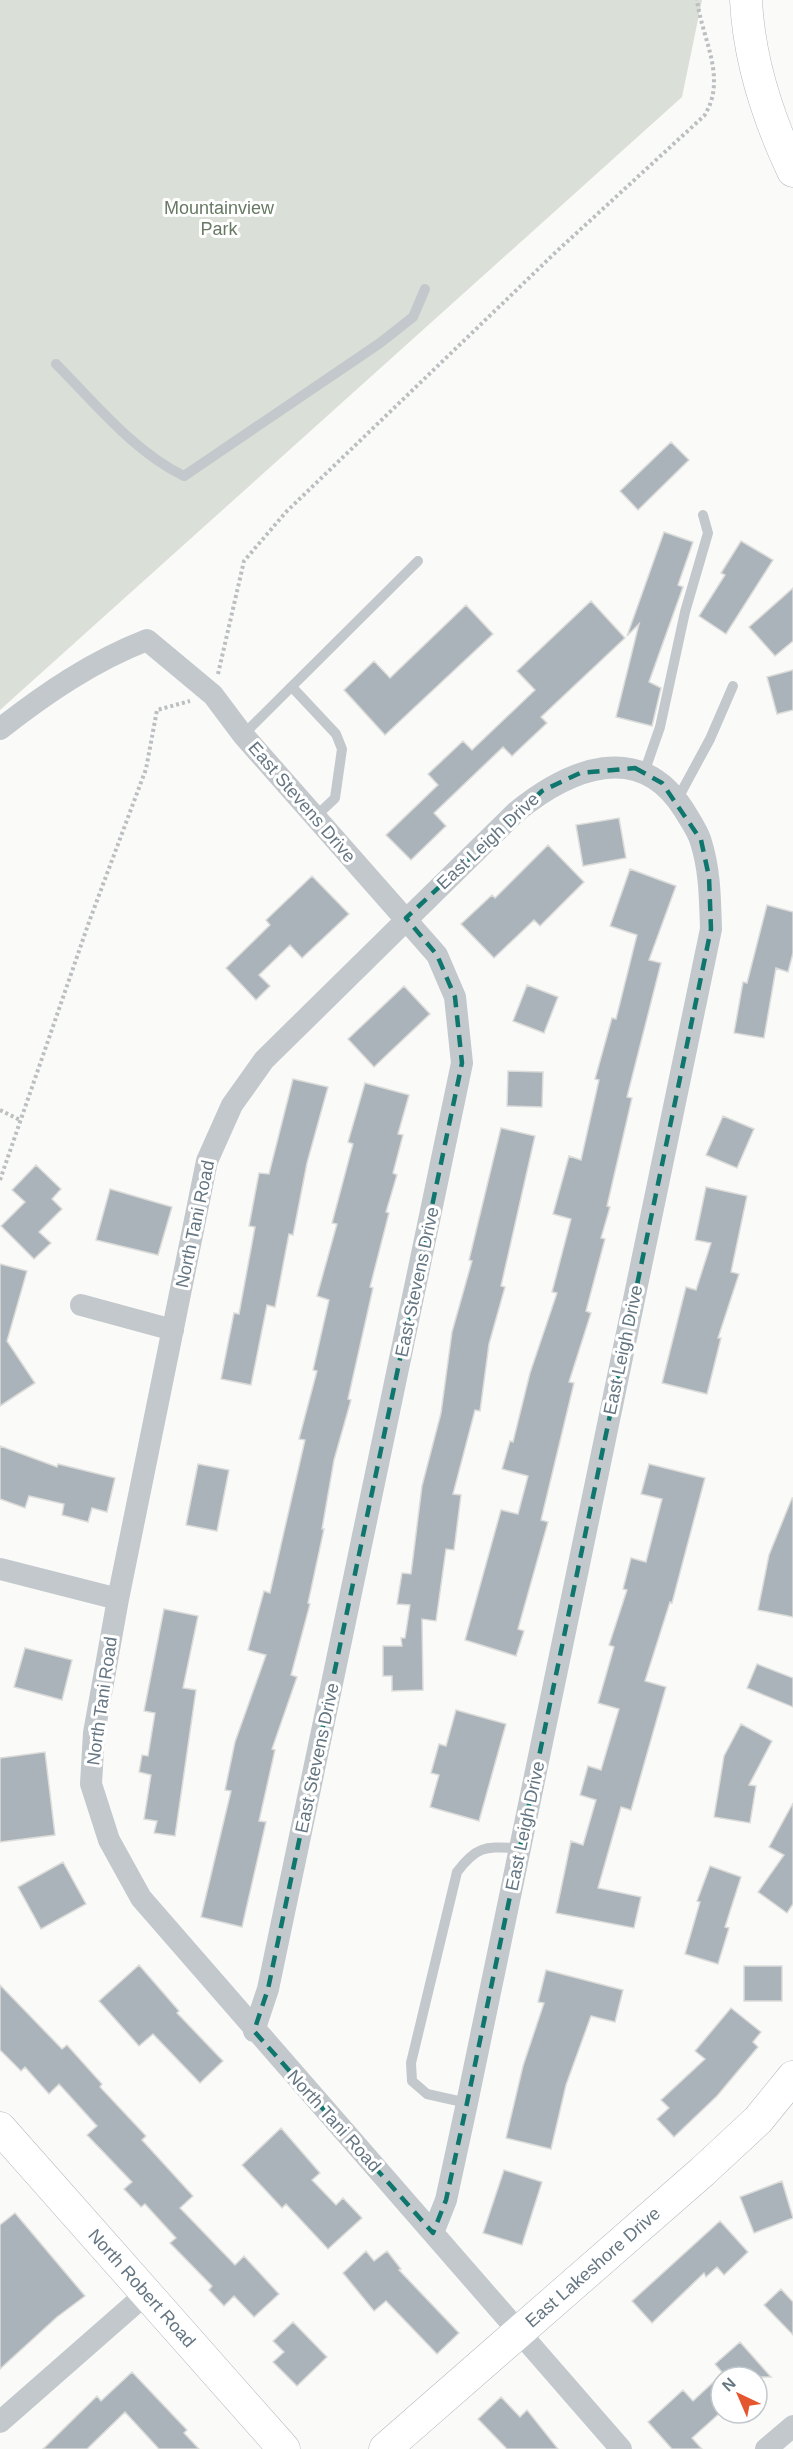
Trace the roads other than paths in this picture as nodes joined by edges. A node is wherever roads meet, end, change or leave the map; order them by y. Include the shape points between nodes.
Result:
1 (746, 0) edge
2 (793, 171) edge
3 (425, 289) dead end
4 (56, 364) dead end
5 (703, 515) dead end
6 (418, 561) dead end
7 (292, 687) junction
8 (733, 687) dead end
9 (0, 729) edge
10 (243, 735) junction
11 (644, 773) junction
12 (677, 800) junction
13 (315, 817) junction
14 (406, 918) junction
15 (81, 1305) dead end
16 (173, 1330) junction
17 (0, 1569) edge
18 (118, 1599) junction
19 (520, 1848) junction
20 (254, 2031) junction
21 (793, 2077) edge
22 (467, 2103) junction
23 (0, 2128) edge
24 (433, 2233) junction
25 (147, 2293) junction
26 (519, 2334) junction
27 (0, 2422) edge
28 (793, 2426) edge
29 (284, 2449) edge
30 (385, 2449) edge
31 (621, 2449) edge
32 (766, 2449) edge

1 - 2 main road via 748,34 763,98
3 - 4 lane via 413,317 184,476 163,466 140,447
5 - 11 lane via 708,533 684,612 660,728
6 - 7 lane
7 - 10 lane
7 - 13 lane via 336,734 342,749 335,798
8 - 12 lane
9 - 10 street, East Stevens Drive via 110,654 147,640 213,695
10 - 13 street, East Stevens Drive
11 - 12 street, East Leigh Drive via 662,783
11 - 14 street, East Leigh Drive via 635,768 612,767 580,773 542,790
12 - 19 street, East Leigh Drive via 701,840 710,877 711,929
13 - 14 street, East Stevens Drive
14 - 16 street, North Tani Road via 264,1060 232,1105 207,1161
14 - 20 street, East Stevens Drive via 437,955 455,998 462,1063 268,1989
15 - 16 street
16 - 18 street, North Tani Road
17 - 18 street
18 - 20 street, North Tani Road via 94,1733 91,1784 109,1840 141,1898
19 - 22 street, East Leigh Drive
19 - 22 lane via 490,1847 471,1854 457,1872 411,2063 412,2080 427,2094
20 - 24 street, North Tani Road
21 - 26 main road, East Lakeshore Drive via 758,2121
22 - 24 street, East Leigh Drive via 446,2200
23 - 25 main road, North Robert Road
24 - 26 street, North Tani Road
25 - 27 street
25 - 29 main road, North Robert Road
26 - 30 main road, East Lakeshore Drive
26 - 31 street, North Tani Road
28 - 32 street

